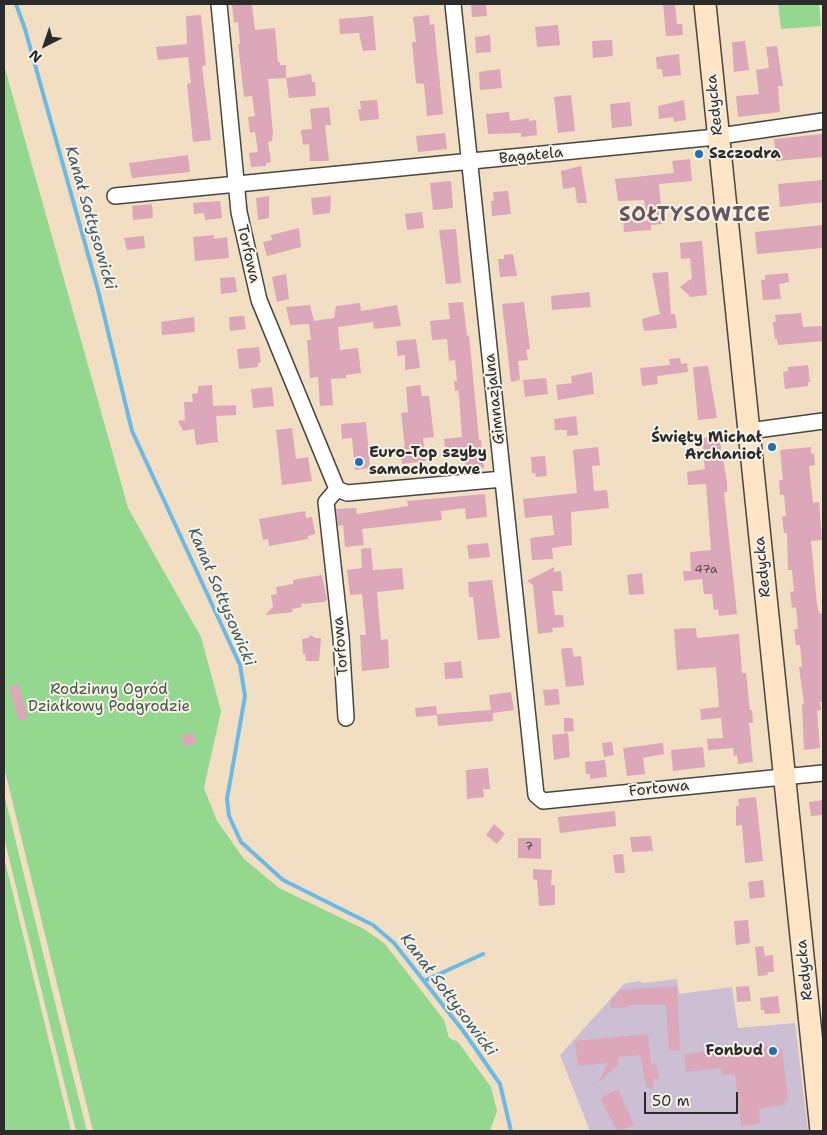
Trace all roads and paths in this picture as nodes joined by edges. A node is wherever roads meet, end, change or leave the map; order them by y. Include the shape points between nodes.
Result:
1 (219, 4) edge
2 (454, 4) edge
3 (705, 4) edge
4 (823, 121) edge
5 (718, 136) junction
6 (470, 162) junction
7 (238, 184) junction
8 (115, 196) dead end
9 (823, 422) edge
10 (749, 432) junction
11 (503, 479) junction
12 (337, 489) junction
13 (346, 718) dead end
14 (823, 773) edge
15 (785, 777) junction
16 (536, 795) joint
17 (821, 1118) edge

1 - 7 street, Torfowa
2 - 6 street, Gimnazjalna
3 - 5 street, Redycka
4 - 5 street, Bagatela
5 - 6 street, Bagatela
5 - 10 street, Redycka
6 - 7 street, Bagatela
6 - 11 street, Gimnazjalna
7 - 8 street, Bagatela
7 - 12 street, Torfowa via 239,212 259,300
9 - 10 street
10 - 15 street, Redycka
11 - 12 street via 347,492
11 - 16 street, Gimnazjalna
12 - 13 street, Torfowa via 326,502
14 - 15 street, Fortowa
15 - 16 street, Fortowa via 543,801
15 - 17 street, Redycka

